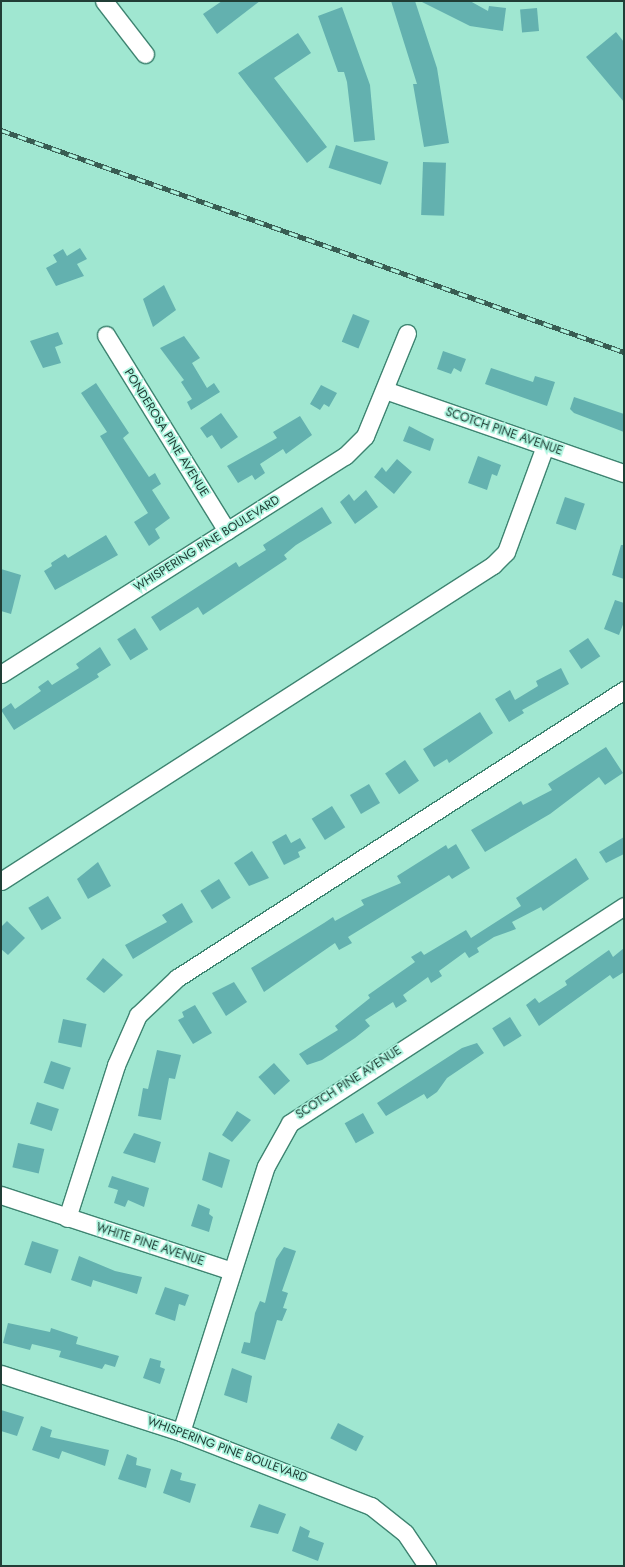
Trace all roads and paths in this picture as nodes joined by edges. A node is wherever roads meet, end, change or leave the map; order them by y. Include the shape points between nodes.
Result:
1 (104, 1) edge
2 (145, 54) dead end
3 (407, 333) dead end
4 (106, 335) dead end
5 (385, 390) junction
6 (545, 446) junction
7 (624, 473) edge
8 (227, 532) junction
9 (1, 674) edge
10 (624, 690) edge
11 (1, 880) edge
12 (624, 906) edge
13 (1, 1196) edge
14 (67, 1218) junction
15 (232, 1271) junction
16 (1, 1374) edge
17 (181, 1432) junction
18 (427, 1566) edge

1 - 2 street
3 - 5 street, WHISPERING PINE BOULEVARD
4 - 8 street, PONDEROSA PINE AVENUE
5 - 6 street, SCOTCH PINE AVENUE
5 - 8 street, WHISPERING PINE BOULEVARD via 365,436 345,456
6 - 7 street, SCOTCH PINE AVENUE
6 - 11 street via 506,552 494,565
8 - 9 street, WHISPERING PINE BOULEVARD
10 - 14 street via 177,978 138,1015 116,1065
12 - 15 street, SCOTCH PINE AVENUE via 290,1123 266,1166
13 - 14 street, WHITE PINE AVENUE
14 - 15 street, WHITE PINE AVENUE
15 - 17 street, SCOTCH PINE AVENUE
16 - 17 street, WHISPERING PINE BOULEVARD
17 - 18 street, WHISPERING PINE BOULEVARD via 371,1506 405,1533

